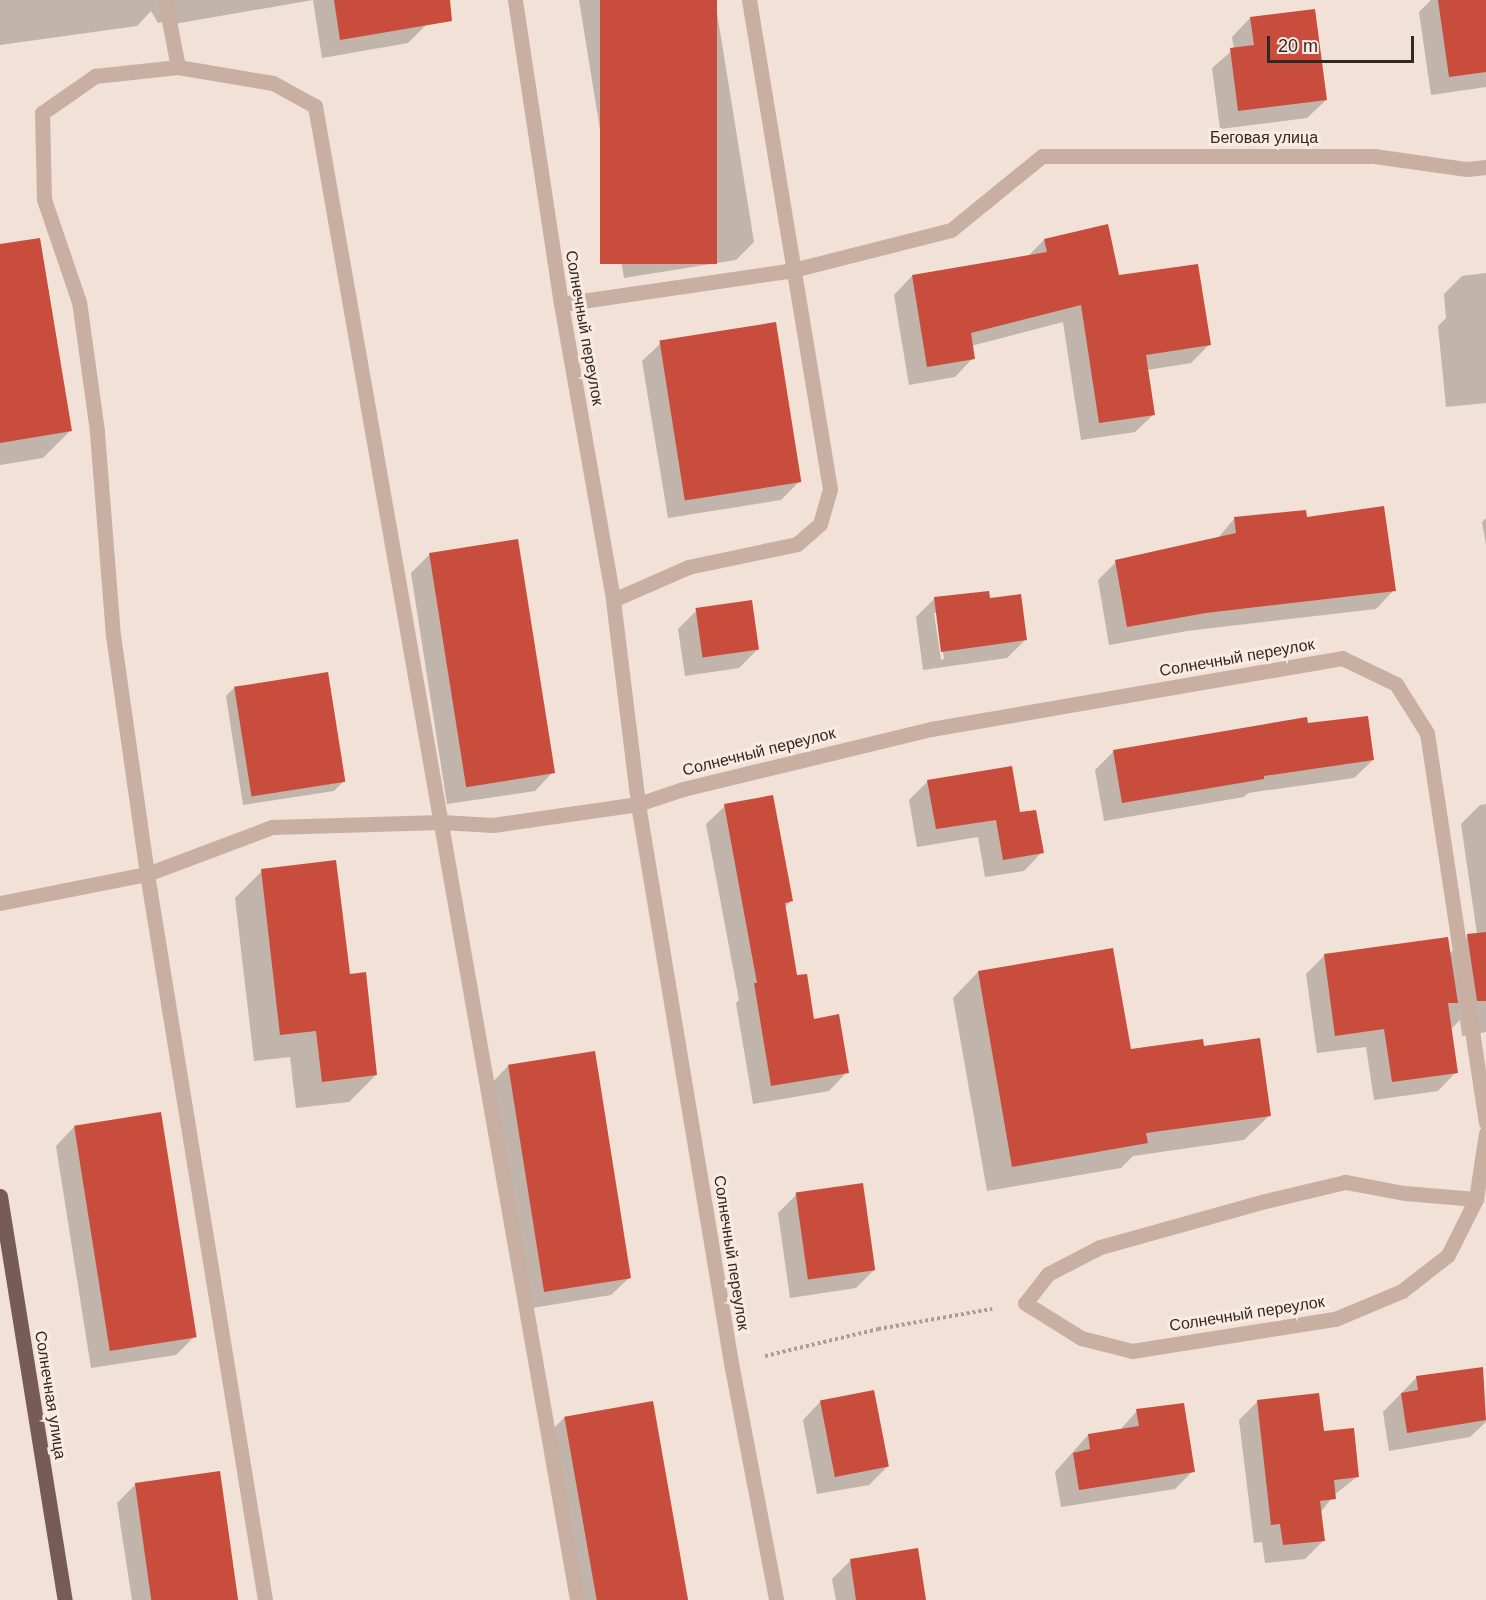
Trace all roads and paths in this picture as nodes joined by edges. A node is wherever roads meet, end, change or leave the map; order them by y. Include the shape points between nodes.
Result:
1 (165, 0) edge
2 (515, 0) edge
3 (749, 0) edge
4 (178, 67) junction
5 (1486, 167) edge
6 (793, 270) junction
7 (561, 304) junction
8 (613, 600) junction
9 (638, 804) junction
10 (441, 822) junction
11 (147, 874) junction
12 (0, 903) edge
13 (1486, 1123) edge
14 (1486, 1133) edge
15 (0, 1196) edge
16 (1476, 1199) junction
17 (1026, 1303) junction
18 (731, 1363) junction
19 (65, 1600) edge
20 (265, 1600) edge
21 (577, 1600) edge
22 (776, 1600) edge

1 - 4 street
2 - 7 street, Солнечный переулок
3 - 6 street
4 - 10 street via 273,83 315,106
4 - 11 street via 95,76 42,113 44,200 79,302 97,431 112,636
5 - 6 street, Беговая улица via 1467,169 1374,156 1042,156 951,230
6 - 7 street
6 - 8 street via 830,489 820,524 797,544 688,567
7 - 8 street, Солнечный переулок
8 - 9 street, Солнечный переулок
9 - 10 street via 493,825
9 - 13 street, Солнечный переулок via 683,789 931,729 1342,658 1396,684 1427,733
9 - 18 street, Солнечный переулок
10 - 11 street via 272,827
10 - 21 street
11 - 12 street
11 - 20 street
14 - 16 street, Солнечный переулок
15 - 19 main road, Солнечная улица
16 - 17 street via 1404,1194 1346,1182 1288,1195 1100,1247 1048,1274
16 - 17 street, Солнечный переулок via 1448,1255 1402,1291 1335,1319 1132,1351 1081,1338
17 - 18 path via 878,1329
18 - 22 street, Солнечный переулок

